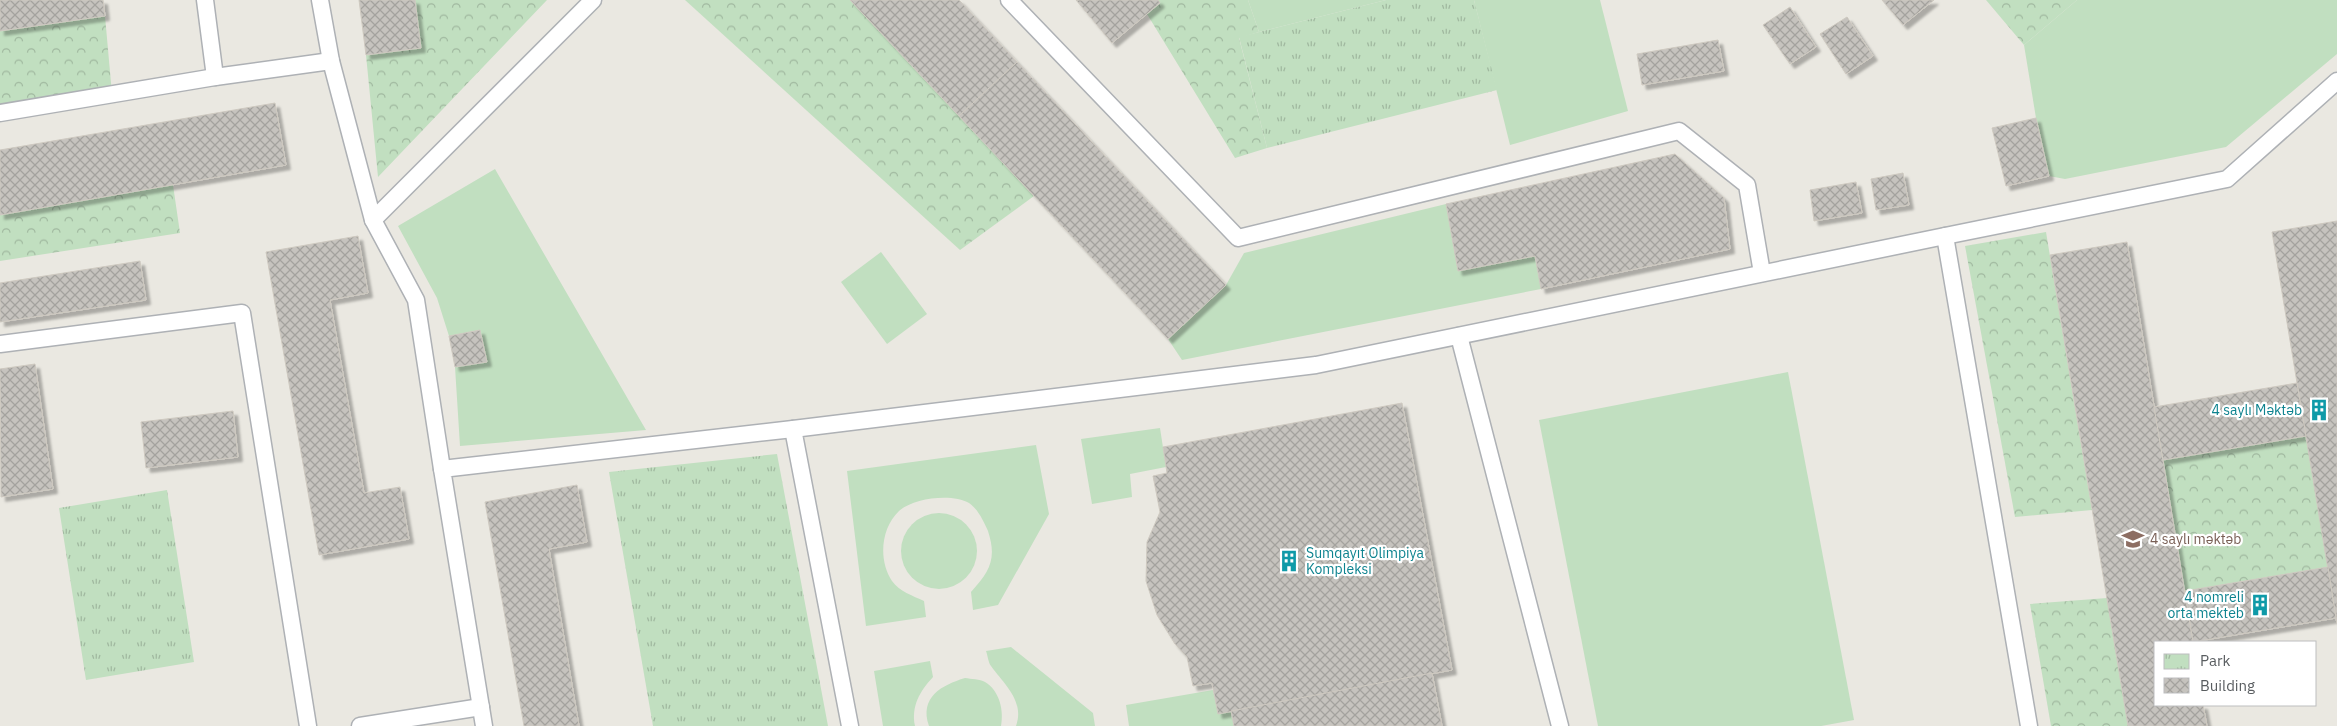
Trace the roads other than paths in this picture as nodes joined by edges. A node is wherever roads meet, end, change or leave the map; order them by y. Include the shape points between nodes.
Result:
1 (205, 0) edge
2 (320, 0) edge
3 (593, 0) edge
4 (1009, 0) edge
5 (331, 62) junction
6 (215, 77) junction
7 (2337, 81) edge
8 (0, 113) edge
9 (373, 220) junction
10 (1945, 236) junction
11 (1762, 273) junction
12 (1459, 336) junction
13 (0, 344) edge
14 (793, 429) junction
15 (442, 469) junction
16 (481, 707) junction
17 (308, 726) edge
18 (360, 726) edge
19 (484, 726) edge
20 (850, 726) edge
21 (1560, 726) edge
22 (2029, 726) edge

1 - 6 lane
2 - 5 lane
3 - 9 lane
4 - 11 lane via 1238,238 1679,131 1747,186
5 - 6 lane
5 - 9 lane
6 - 8 lane
7 - 10 lane via 2226,179
9 - 15 lane via 416,300
10 - 11 lane
10 - 22 lane
11 - 12 lane
12 - 14 lane via 1316,365
12 - 21 lane
13 - 17 lane via 242,313
14 - 15 lane
14 - 20 lane
15 - 16 lane
16 - 18 lane
16 - 19 lane

